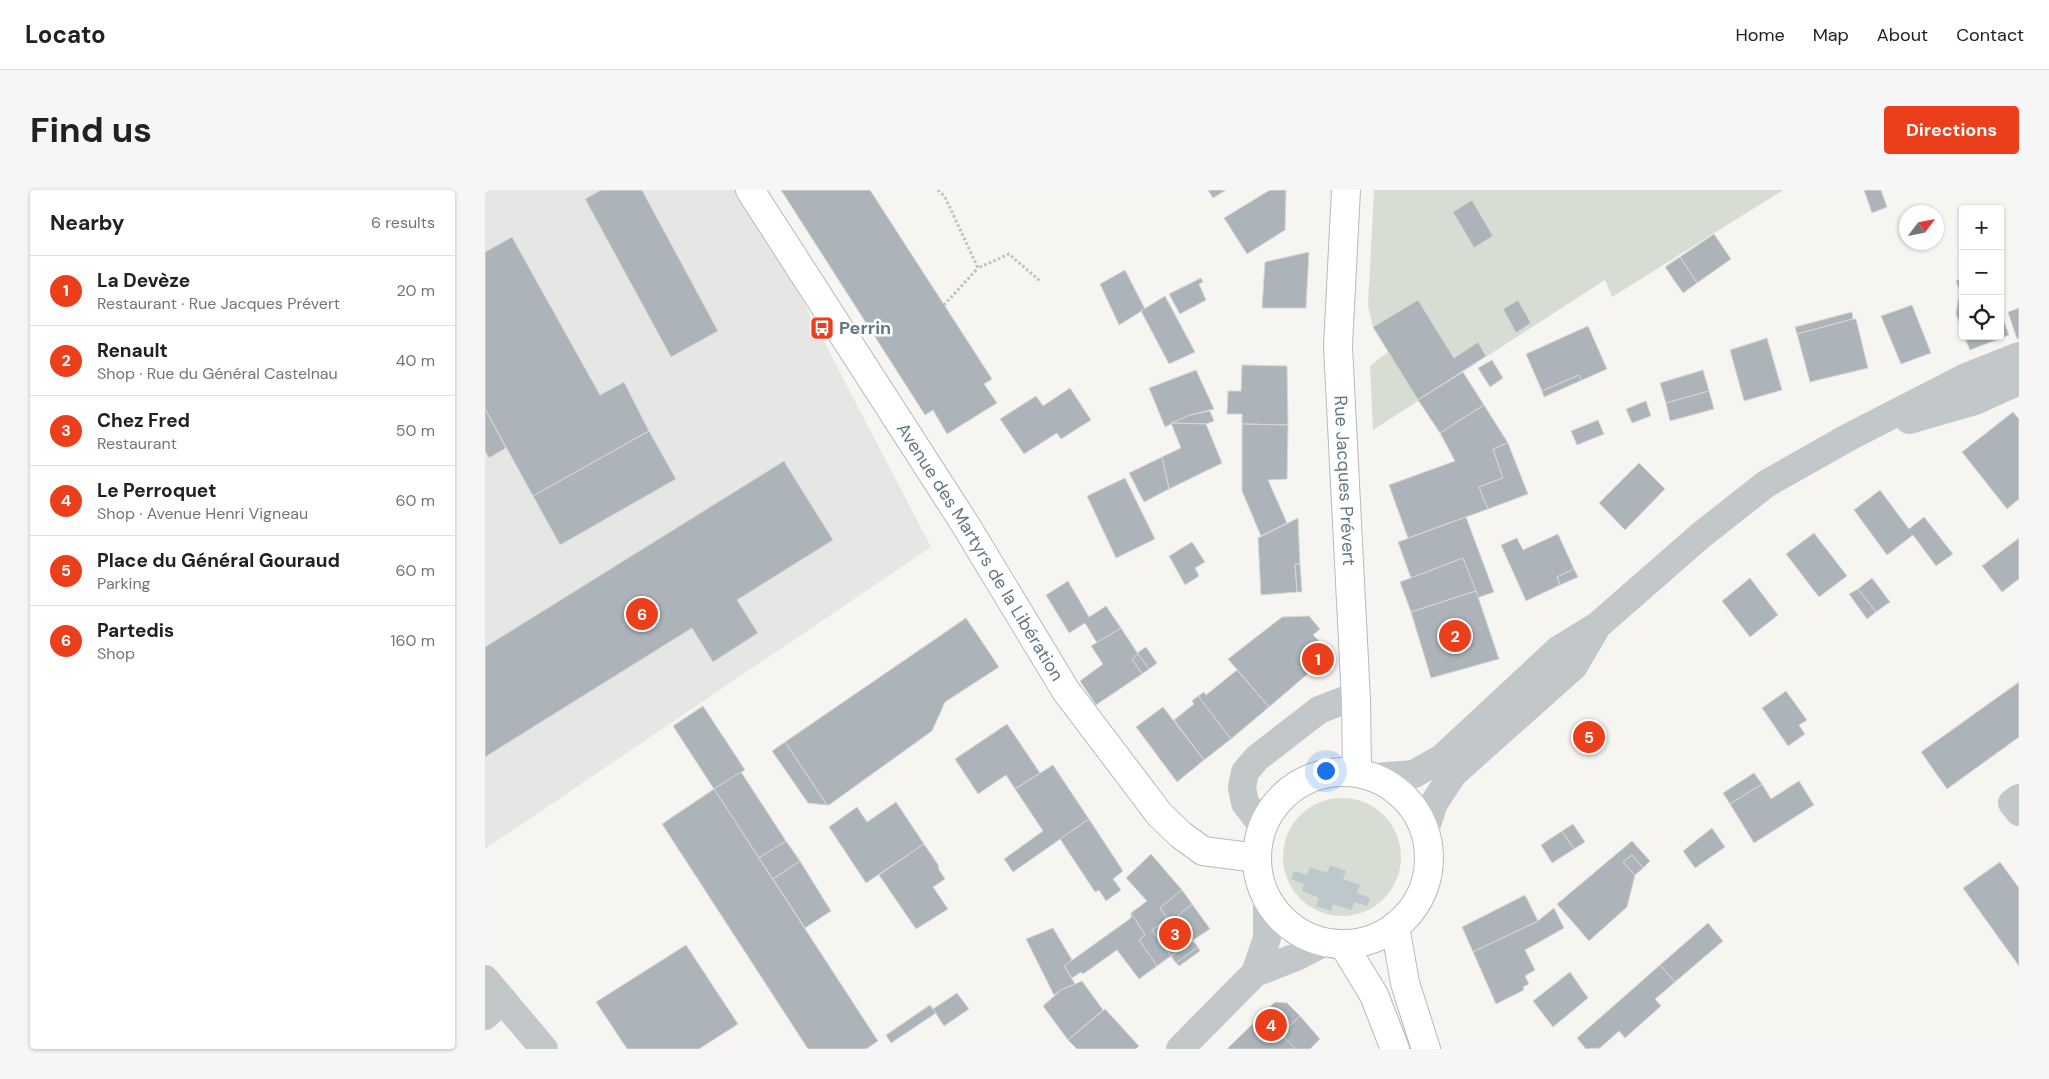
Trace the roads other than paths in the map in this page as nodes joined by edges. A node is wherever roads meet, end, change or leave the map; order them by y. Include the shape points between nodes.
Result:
1 (750, 190) edge
2 (1346, 190) edge
3 (2019, 356) edge
4 (2019, 382) edge
5 (1849, 437) junction
6 (1546, 677) junction
7 (1356, 700) junction
8 (1366, 775) junction
9 (2019, 798) edge
10 (2019, 812) edge
11 (1263, 826) junction
12 (1425, 830) junction
13 (1257, 858) junction
14 (1267, 898) junction
15 (1395, 926) junction
16 (1334, 943) junction
17 (1255, 973) junction
18 (489, 991) edge
19 (544, 1049) edge
20 (1179, 1049) edge
21 (1395, 1049) edge
22 (1426, 1049) edge

1 - 13 main road, Avenue des Martyrs de la Libération via 965,524 1066,691 1160,815 1203,851
2 - 7 main road, Rue Jacques Prévert via 1338,346
3 - 5 street via 1966,377
4 - 5 street via 1975,401
5 - 6 street via 1765,484 1699,536 1597,626 1558,650
6 - 8 street via 1443,758 1414,774
6 - 12 street via 1453,774 1434,803
7 - 8 main road, Rue Jacques Prévert
7 - 11 street via 1342,701 1319,710 1257,758 1245,772 1242,787 1245,803
8 - 11 main road via 1334,772 1311,777 1291,789 1275,805
8 - 12 main road via 1390,786 1404,797
9 - 10 street via 2013,803
11 - 13 main road
12 - 15 main road via 1429,855 1425,884 1413,909
13 - 14 main road via 1259,879
14 - 16 main road via 1291,926 1307,936
14 - 17 street via 1267,938
15 - 16 main road via 1371,940
15 - 22 main road via 1405,983
16 - 17 street
16 - 21 main road via 1374,995
17 - 20 street
18 - 19 street

